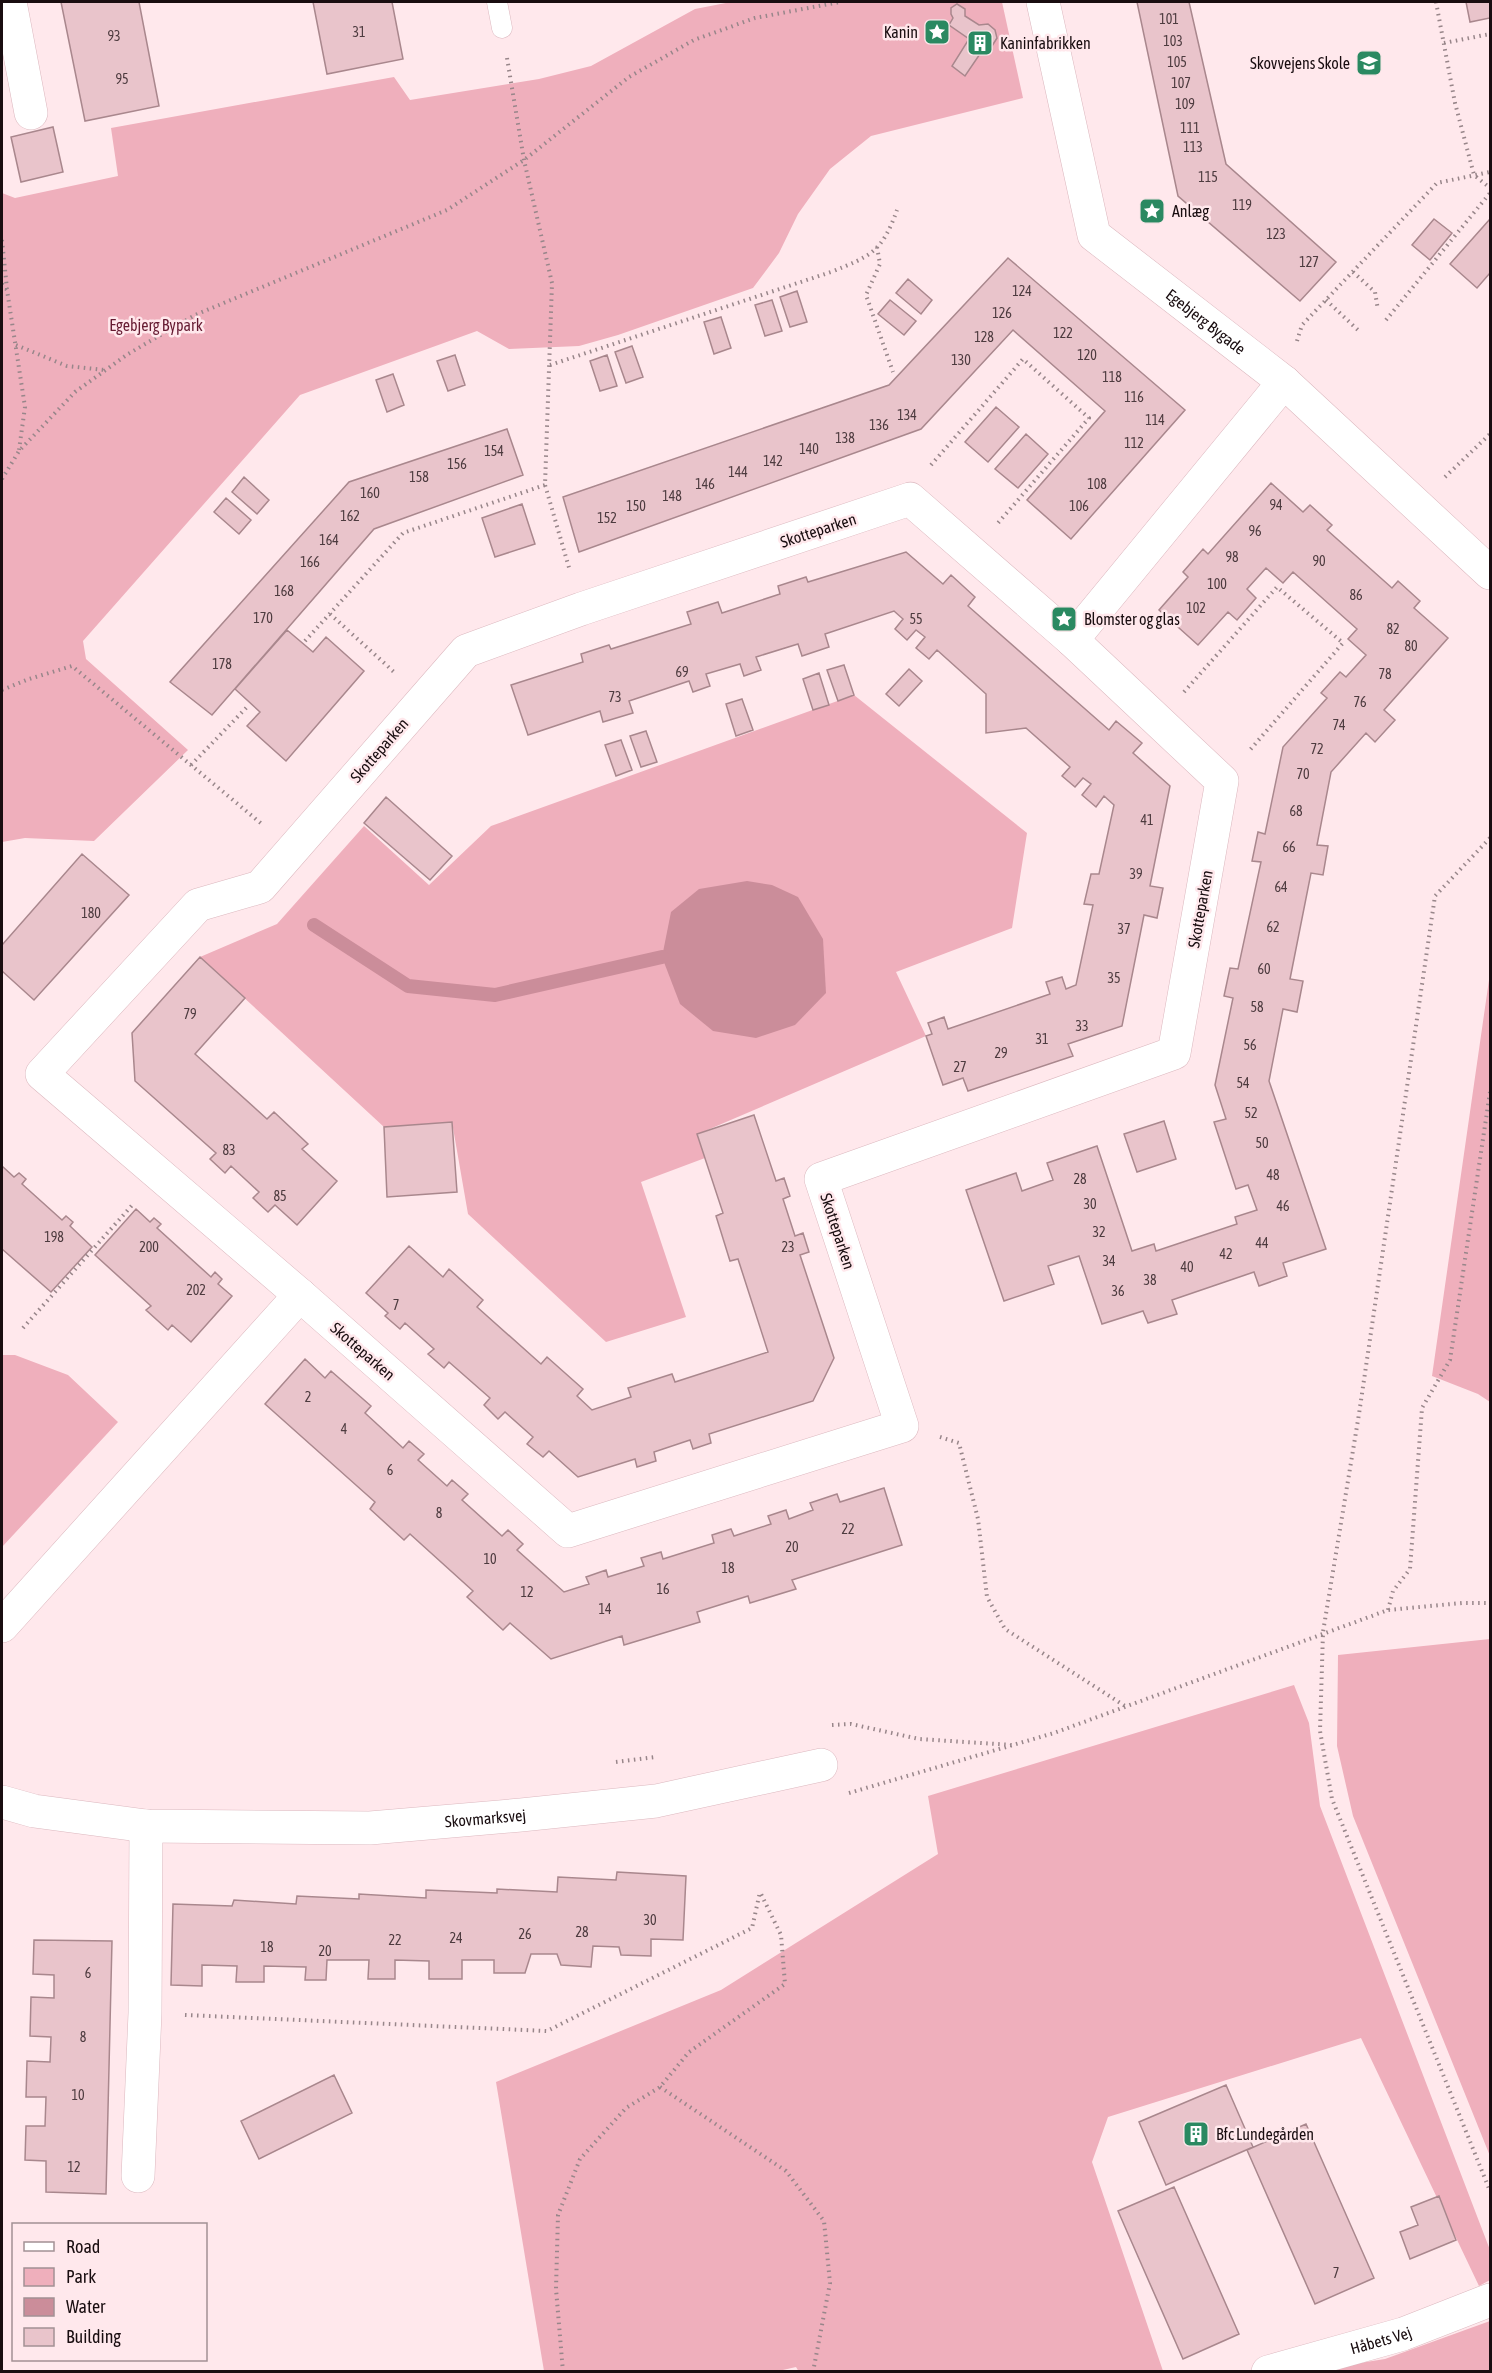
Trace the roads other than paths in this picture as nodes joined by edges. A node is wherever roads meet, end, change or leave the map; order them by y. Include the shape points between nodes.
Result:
1 (10, 2) edge
2 (497, 2) edge
3 (1043, 2) edge
4 (502, 28) road end
5 (30, 113) dead end
6 (1284, 382) junction
7 (1491, 573) edge
8 (1072, 640) junction
9 (300, 1295) junction
10 (2, 1626) edge
11 (821, 1765) dead end
12 (2, 1802) edge
13 (146, 1826) junction
14 (138, 2176) dead end
15 (1491, 2300) edge
16 (1268, 2372) edge

1 - 5 street
2 - 4 lane
3 - 6 street, Egebjerg Bygade via 1094,235
6 - 7 street, Egebjerg Bygade
6 - 8 street
8 - 9 street, Skotteparken via 910,499 466,651 260,887 198,905 42,1074
8 - 9 street, Skotteparken via 1222,781 1174,1053 821,1179 902,1426 568,1531
9 - 10 street
11 - 13 street, Skovmarksvej via 656,1800 521,1815 370,1828
12 - 13 street, Skovmarksvej via 34,1811
13 - 14 street via 145,2013
15 - 16 street, Håbets Vej via 1403,2334

